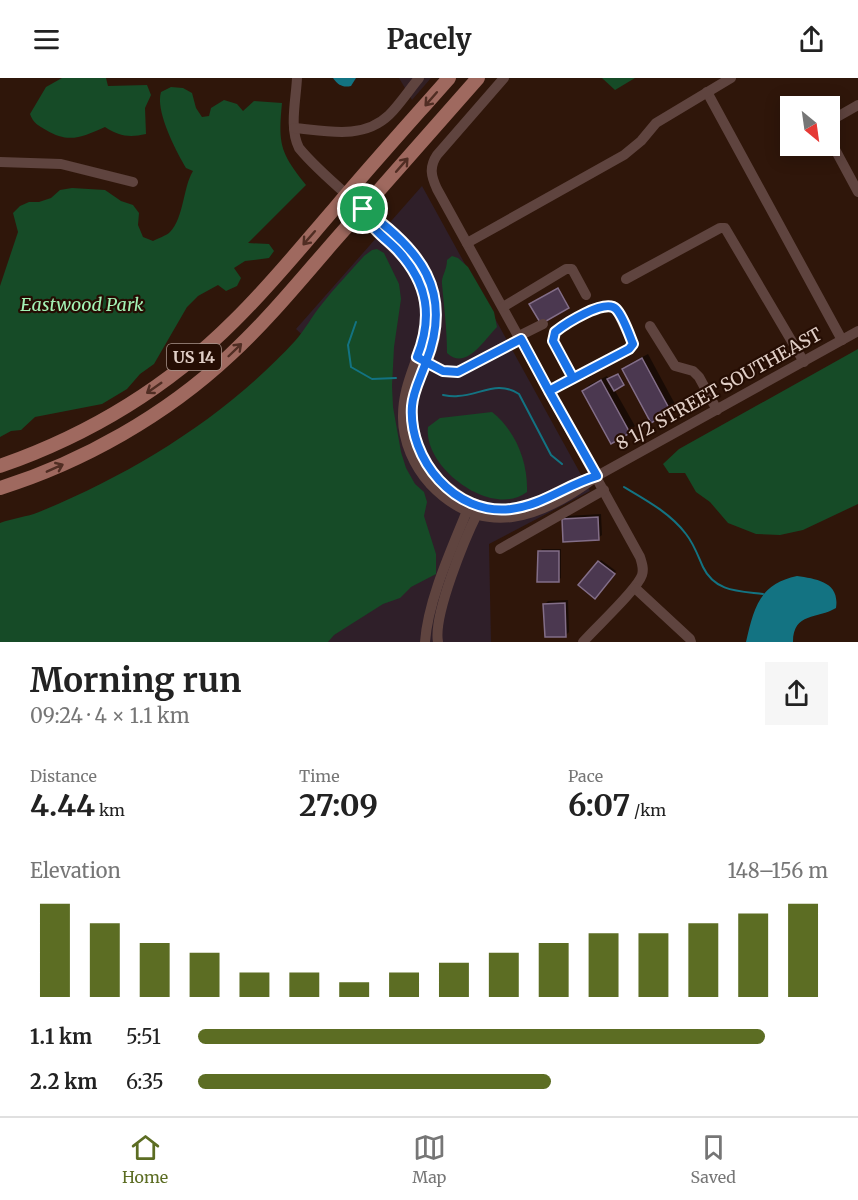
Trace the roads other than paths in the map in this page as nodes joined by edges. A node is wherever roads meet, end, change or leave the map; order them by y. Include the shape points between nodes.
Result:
1 (297, 78) edge
2 (419, 78) edge
3 (449, 78) edge
4 (478, 78) edge
5 (504, 78) edge
6 (731, 78) edge
7 (707, 92) junction
8 (858, 105) edge
9 (840, 115) edge
10 (294, 128) junction
11 (838, 156) edge
12 (0, 162) edge
13 (133, 182) dead end
14 (858, 192) edge
15 (347, 194) junction
16 (363, 209) junction
17 (467, 243) junction
18 (626, 279) dead end
19 (586, 295) dead end
20 (503, 307) junction
21 (543, 324) dead end
22 (650, 326) dead end
23 (858, 331) edge
24 (520, 337) junction
25 (842, 340) junction
26 (422, 360) junction
27 (804, 362) junction
28 (573, 378) junction
29 (549, 391) junction
30 (717, 410) junction
31 (0, 466) edge
32 (597, 476) junction
33 (0, 488) edge
34 (604, 490) junction
35 (473, 509) junction
36 (500, 549) dead end
37 (635, 588) junction
38 (425, 642) edge
39 (438, 642) edge
40 (583, 642) edge
41 (691, 642) edge

1 - 10 street
2 - 10 street via 390,113 371,128 348,132
3 -> 15 main road, US 14
16 -> 4 main road, US 14
5 - 17 street via 432,162 437,189
6 - 7 street
7 - 17 street via 656,123 624,155
7 - 25 street
8 - 9 street
10 - 15 street via 299,148
11 - 14 street
12 - 13 street via 61,164
15 - 16 street
15 -> 31 main road, US 14 via 243,312 184,366 87,429
16 - 26 street via 374,228 420,280 427,327
33 -> 16 main road, US 14 via 94,449 192,386 249,337
17 - 20 street
18 - 27 street via 726,228
19 - 20 street via 572,269 566,269
20 - 24 street
21 - 24 street
22 - 30 street via 675,366 699,377
23 - 25 street, 8 1/2 STREET SOUTHEAST
24 - 26 street via 458,372 443,371
24 - 29 street
25 - 27 street, 8 1/2 STREET SOUTHEAST
26 - 35 street via 407,384 404,403 409,449 435,489
27 - 30 street, 8 1/2 STREET SOUTHEAST
28 - 28 street via 553,341 555,332 599,307 616,309 633,344
28 - 29 street
29 - 32 street
30 - 32 street, 8 1/2 STREET SOUTHEAST
32 - 34 street
32 - 35 street, 8 1/2 STREET SOUTHEAST via 526,506
34 - 36 street
34 - 37 street via 640,557 642,576
35 - 38 street via 435,596
35 - 39 street via 438,619
37 - 40 street
37 - 41 street

